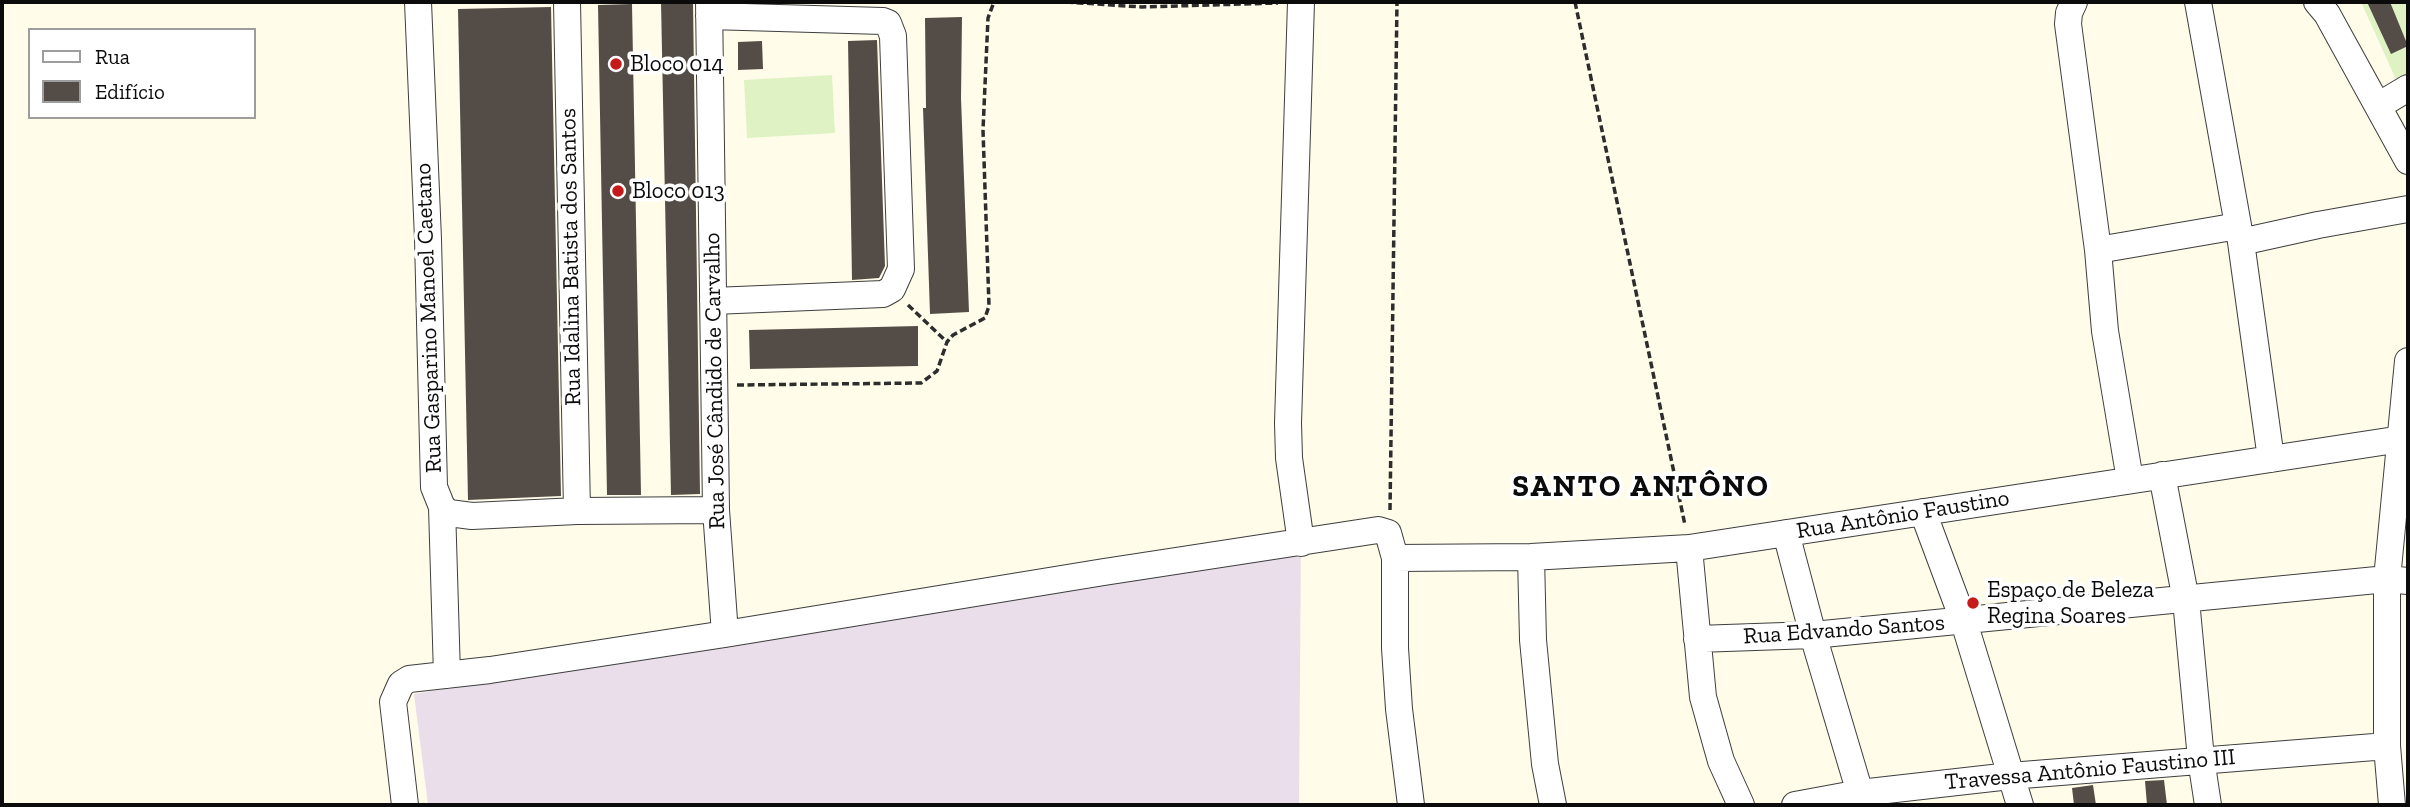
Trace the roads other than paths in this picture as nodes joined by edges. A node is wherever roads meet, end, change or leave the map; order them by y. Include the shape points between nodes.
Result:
1 (418, 2) edge
2 (567, 2) edge
3 (1301, 2) edge
4 (2074, 2) edge
5 (2198, 2) edge
6 (2317, 2) edge
7 (709, 9) edge
8 (2408, 88) edge
9 (2378, 106) junction
10 (2408, 161) edge
11 (2408, 209) edge
12 (2239, 234) junction
13 (2098, 250) junction
14 (713, 301) junction
15 (2408, 361) edge
16 (2405, 439) edge
17 (2271, 459) junction
18 (2162, 475) junction
19 (2130, 480) junction
20 (442, 507) junction
21 (716, 510) junction
22 (577, 511) junction
23 (1923, 512) junction
24 (1786, 533) junction
25 (1301, 543) junction
26 (1393, 547) junction
27 (1689, 548) junction
28 (1531, 557) junction
29 (2398, 580) edge
30 (2186, 600) junction
31 (1964, 622) junction
32 (725, 634) junction
33 (1813, 635) junction
34 (1697, 639) junction
35 (447, 675) junction
36 (2387, 746) junction
37 (2201, 759) junction
38 (2010, 776) junction
39 (1860, 793) junction
40 (405, 805) edge
41 (1411, 805) edge
42 (1553, 805) edge
43 (1741, 805) edge
44 (1795, 805) edge
45 (2020, 805) edge
46 (2208, 805) edge
47 (2392, 805) edge

1 - 20 street, Rua Gasparino Manoel Caetano via 434,487
2 - 22 street, Rua Idalina Batista dos Santos
3 - 25 street via 1288,423
4 - 13 street via 2068,24
5 - 12 street
6 - 9 street
7 - 14 street, Rua José Cândido de Carvalho
7 - 14 street via 883,21 892,27 901,269 892,289 883,294
8 - 9 street
9 - 10 street
11 - 12 street
12 - 13 street
12 - 17 street
13 - 19 street via 2105,331
14 - 21 street, Rua José Cândido de Carvalho
15 - 16 street
16 - 17 street, Rua Antônio Faustino
16 - 29 street
17 - 18 street, Rua Antônio Faustino
18 - 19 street, Rua Antônio Faustino
18 - 30 street
19 - 23 street, Rua Antônio Faustino
20 - 22 street via 449,513 472,516
20 - 35 street, Rua Gasparino Manoel Caetano
21 - 22 street
21 - 32 street, Rua José Cândido de Carvalho
23 - 24 street, Rua Antônio Faustino
23 - 31 street
24 - 27 street, Rua Antônio Faustino
24 - 33 street
25 - 26 street, Rua Antônio Faustino via 1378,530 1386,532
25 - 32 street, Rua Antônio Faustino
26 - 28 street, Rua Antônio Faustino
26 - 41 street via 1399,709
27 - 28 street, Rua Antônio Faustino
27 - 34 street
28 - 42 street via 1533,640
29 - 30 street, Rua Edvando Santos
29 - 36 street
30 - 31 street, Rua Edvando Santos
30 - 37 street
31 - 33 street, Rua Edvando Santos
31 - 38 street
32 - 35 street, Rua Antônio Faustino
33 - 34 street, Rua Edvando Santos
33 - 39 street
34 - 43 street via 1710,727
35 - 40 street, Rua Antônio Faustino via 409,679 401,684 393,702
36 - 37 street, Travessa Antônio Faustino III
36 - 47 street
37 - 38 street, Travessa Antônio Faustino III
37 - 46 street
38 - 39 street, Travessa Antônio Faustino III
38 - 45 street
39 - 44 street, Travessa Antônio Faustino III

